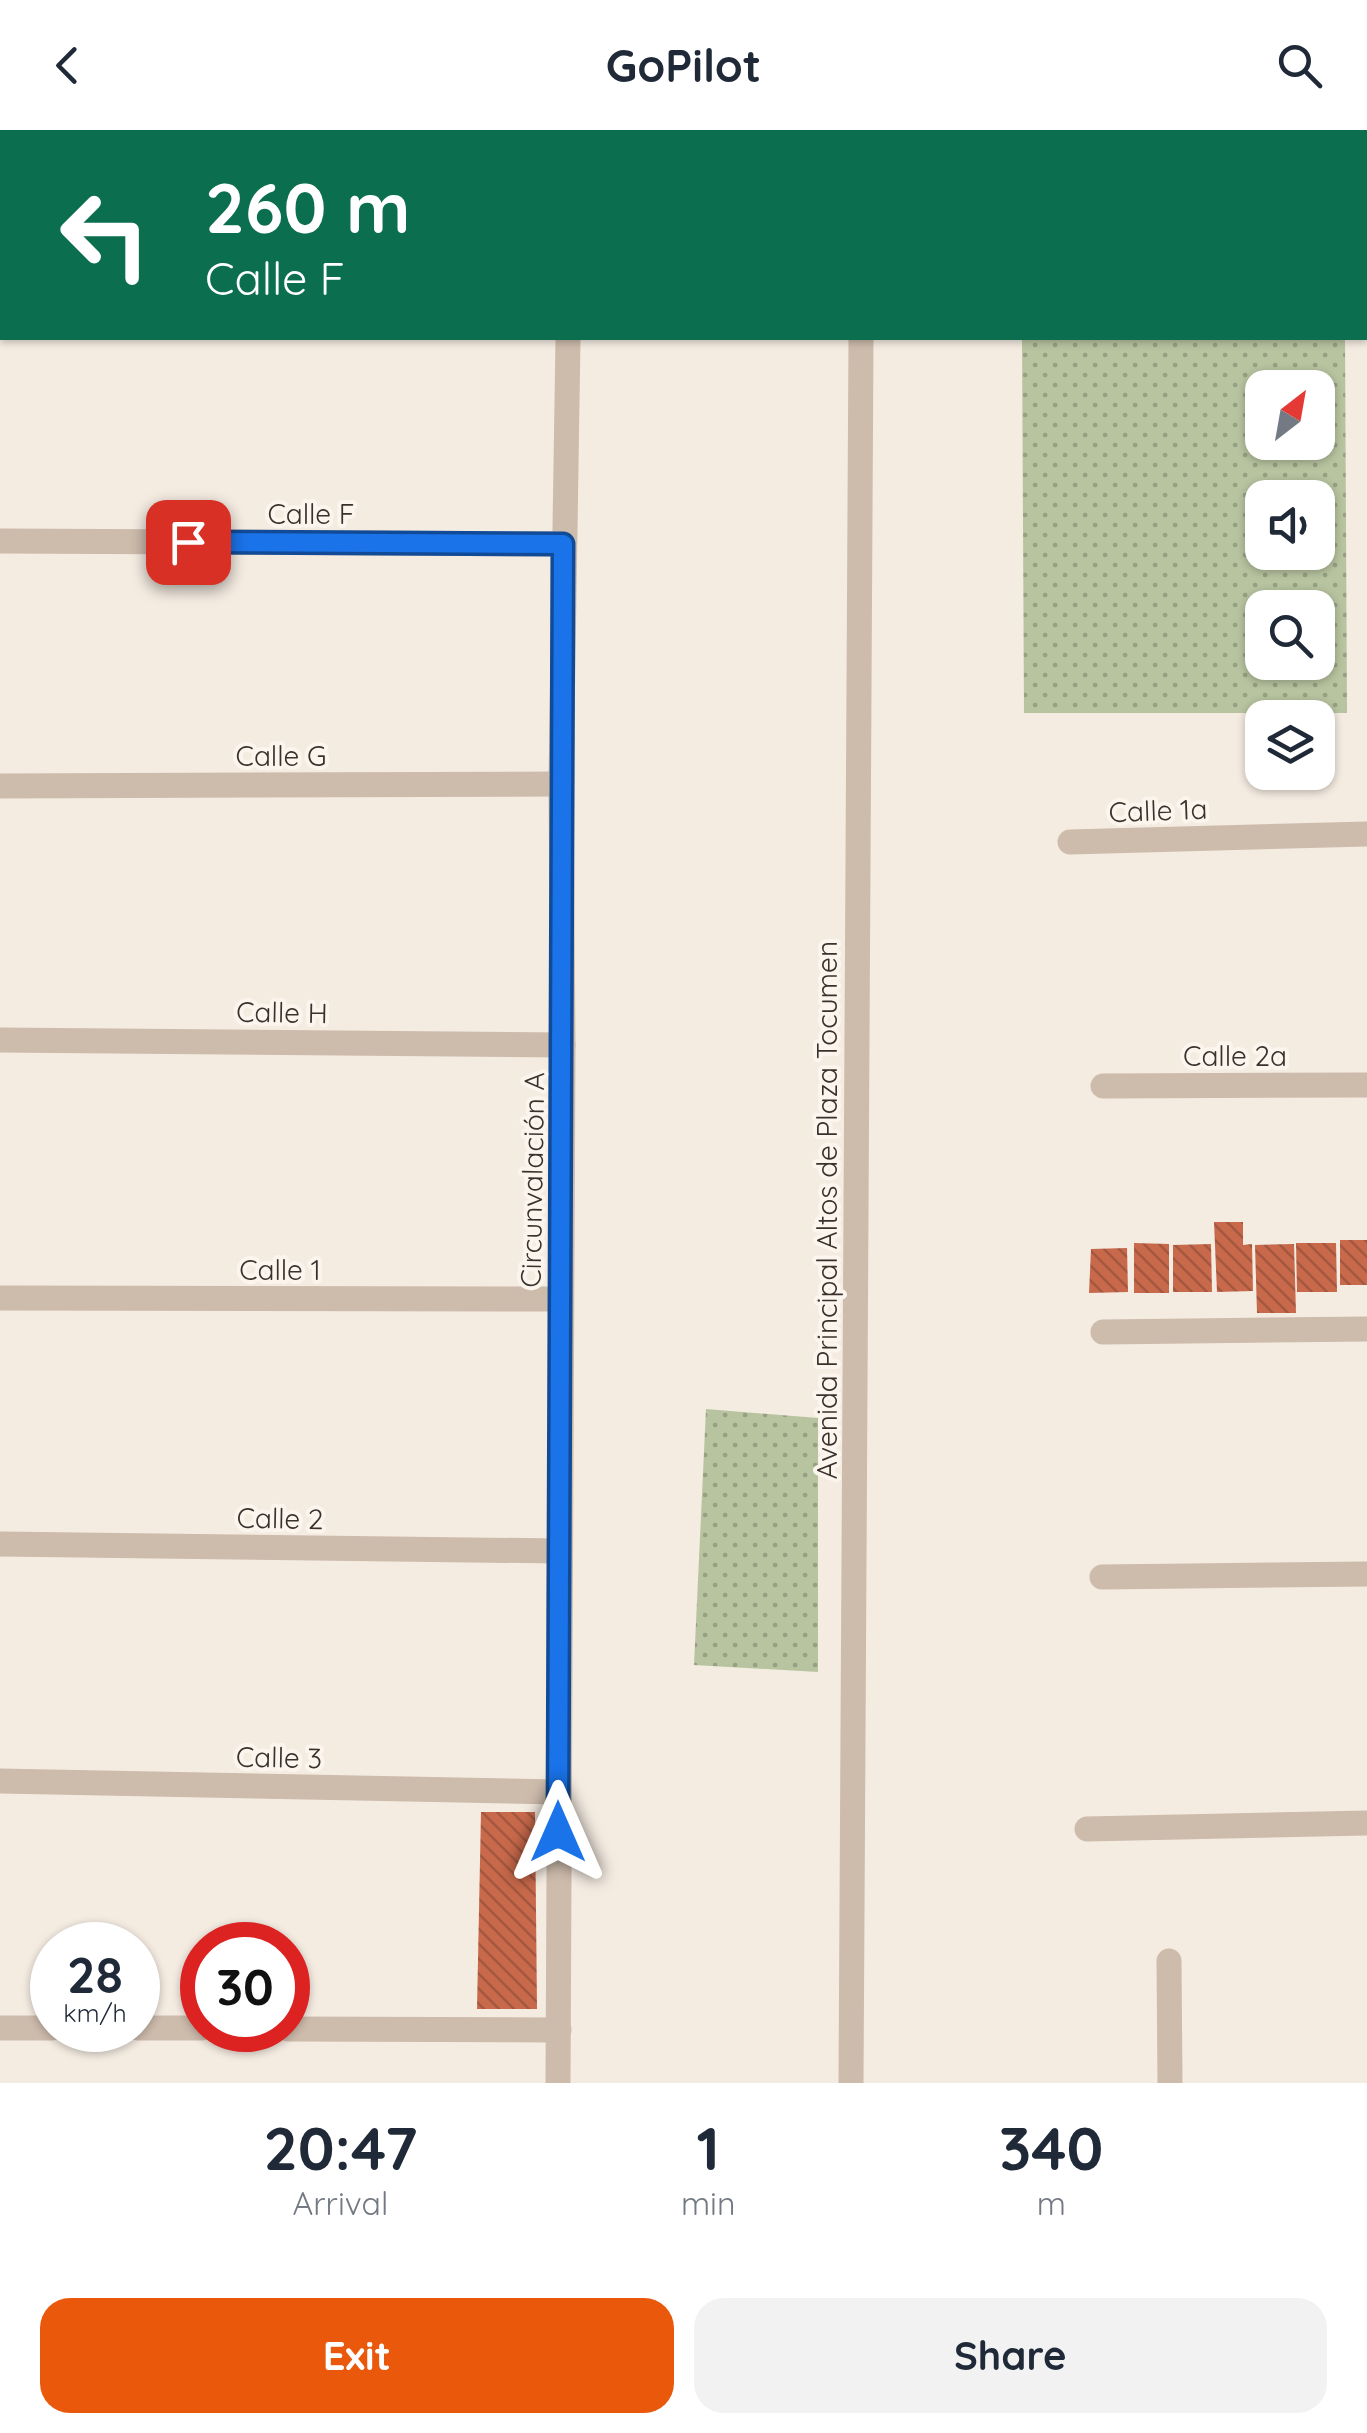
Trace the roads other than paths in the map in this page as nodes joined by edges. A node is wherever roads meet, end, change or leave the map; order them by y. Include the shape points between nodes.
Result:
1 (568, 340) edge
2 (861, 340) edge
3 (0, 541) edge
4 (563, 544) junction
5 (561, 784) junction
6 (0, 786) edge
7 (1367, 834) edge
8 (1070, 842) dead end
9 (0, 1040) edge
10 (563, 1044) junction
11 (1367, 1085) edge
12 (1103, 1086) dead end
13 (0, 1298) edge
14 (560, 1299) junction
15 (1367, 1330) edge
16 (1103, 1332) dead end
17 (0, 1544) edge
18 (558, 1551) junction
19 (1367, 1574) edge
20 (1102, 1577) dead end
21 (0, 1781) edge
22 (558, 1792) junction
23 (1367, 1823) edge
24 (1087, 1829) dead end
25 (1169, 1961) dead end
26 (0, 2028) edge
27 (30, 2028) edge
28 (310, 2029) edge
29 (558, 2030) junction
30 (558, 2083) edge
31 (851, 2083) edge
32 (1170, 2083) edge

1 - 4 street, Circunvalación A
2 - 31 street, Avenida Principal Altos de Plaza Tocumen
3 - 4 street, Calle F
4 - 5 street, Circunvalación A
5 - 6 street, Calle G
5 - 10 street, Circunvalación A
7 - 8 street, Calle 1a
9 - 10 street, Calle H
10 - 14 street, Circunvalación A
11 - 12 street, Calle 2a
13 - 14 street, Calle 1
14 - 18 street, Circunvalación A
15 - 16 street
17 - 18 street, Calle 2
18 - 22 street, Circunvalación A
19 - 20 street
21 - 22 street, Calle 3
22 - 29 street, Circunvalación A
23 - 24 street
25 - 32 street
26 - 27 street
28 - 29 street
29 - 30 street, Circunvalación A

